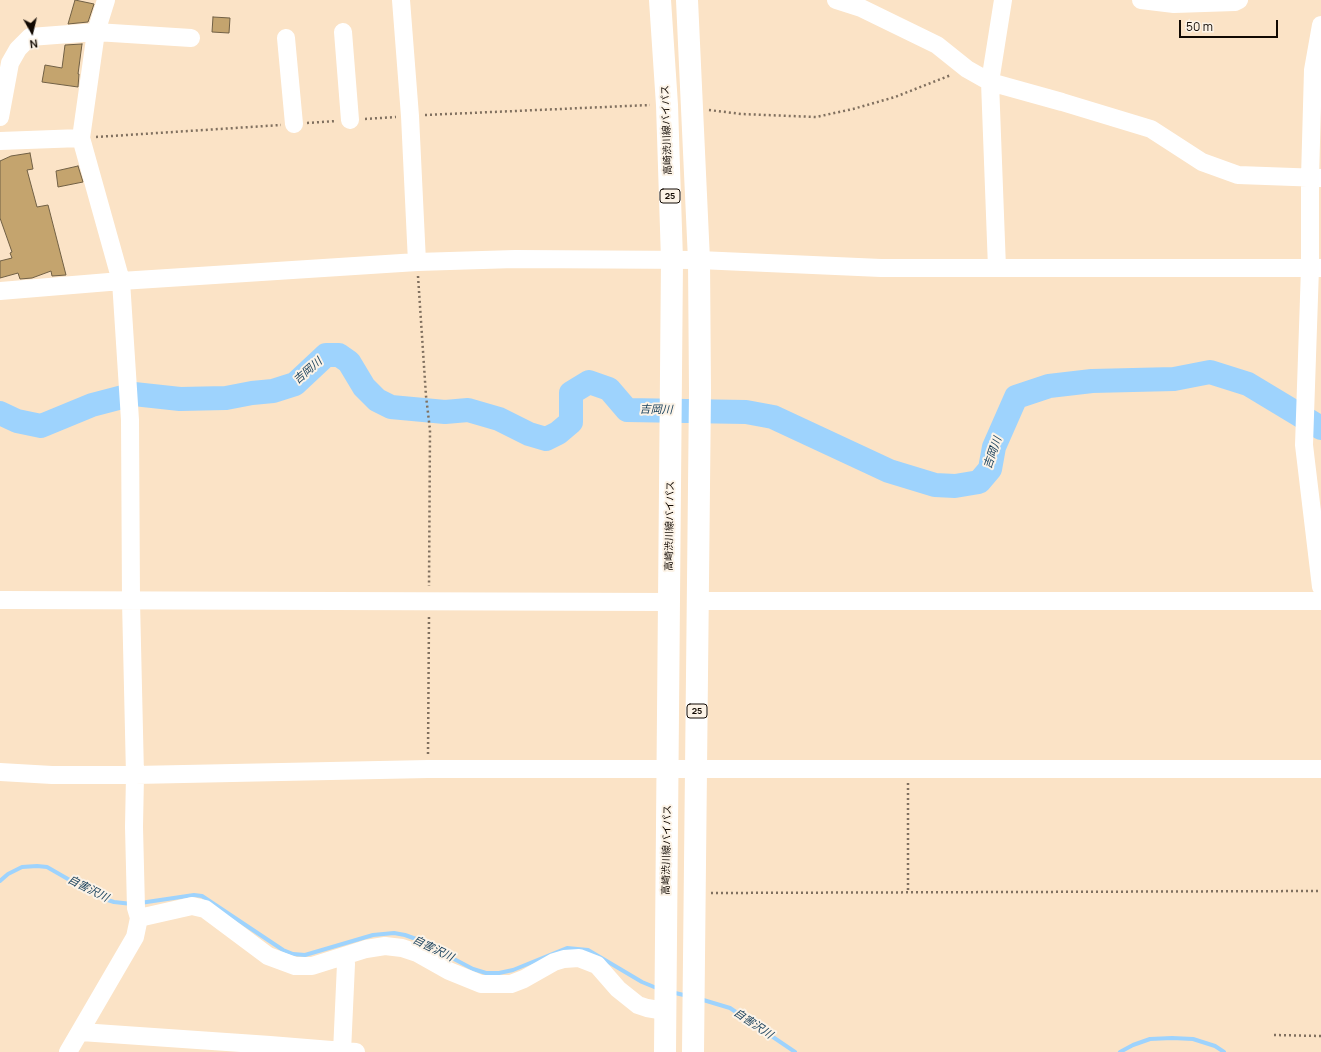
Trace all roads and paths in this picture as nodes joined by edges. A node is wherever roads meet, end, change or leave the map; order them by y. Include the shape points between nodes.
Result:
1 (106, 0) edge
2 (401, 0) edge
3 (660, 0) edge
4 (687, 0) edge
5 (836, 0) edge
6 (1003, 0) edge
7 (1141, 0) edge
8 (1239, 0) edge
9 (861, 4) edge
10 (1321, 25) edge
11 (96, 32) junction
12 (343, 32) dead end
13 (191, 38) dead end
14 (286, 38) dead end
15 (5, 64) edge
16 (967, 70) junction
17 (990, 82) junction
18 (667, 104) junction
19 (693, 108) junction
20 (410, 116) junction
21 (0, 117) edge
22 (350, 120) junction
23 (294, 124) junction
24 (82, 138) junction
25 (0, 141) edge
26 (1316, 178) edge
27 (672, 260) junction
28 (699, 260) junction
29 (417, 262) junction
30 (997, 268) junction
31 (1316, 268) edge
32 (121, 281) junction
33 (0, 290) edge
34 (430, 430) dead end
35 (1321, 587) edge
36 (0, 600) edge
37 (131, 601) junction
38 (698, 601) junction
39 (1321, 601) edge
40 (669, 602) junction
41 (668, 769) junction
42 (696, 769) junction
43 (908, 769) junction
44 (1321, 769) edge
45 (0, 772) edge
46 (135, 775) junction
47 (1321, 890) edge
48 (695, 892) junction
49 (908, 892) junction
50 (137, 906) junction
51 (342, 957) junction
52 (665, 1006) junction
53 (81, 1032) junction
54 (1274, 1035) dead end
55 (1321, 1036) edge
56 (223, 1047) edge
57 (68, 1052) edge
58 (347, 1052) edge
59 (665, 1052) edge
60 (693, 1052) edge

1 - 11 street
2 - 20 street
3 - 18 main road, 高崎渋川線バイパス / 25
4 - 19 main road, 25
5 - 9 street
6 - 17 street
7 - 8 street via 1174,4
9 - 16 street via 937,46
10 - 26 street via 1313,70
11 - 13 street
11 - 15 street via 30,37
11 - 24 street
12 - 22 street
14 - 23 street
15 - 21 street
16 - 17 street
16 - 19 path via 894,97 816,118 741,114
17 - 26 street via 1152,129 1202,162 1238,175
17 - 30 street
18 - 20 path
18 - 27 main road, 高崎渋川線バイパス / 25
19 - 28 main road, 25
20 - 22 path
20 - 29 street
22 - 23 path
23 - 24 path
24 - 25 street
24 - 32 street
26 - 31 street
27 - 28 street
27 - 29 street via 515,259
27 - 40 main road, 高崎渋川線バイパス / 25
28 - 30 street via 881,268
28 - 38 main road, 25
29 - 32 street
29 - 34 path
30 - 31 street
31 - 35 street via 1304,445
32 - 33 street
32 - 37 street via 130,420
36 - 37 street
37 - 40 street
37 - 46 street
38 - 39 street
38 - 42 main road, 25
40 - 41 main road, 高崎渋川線バイパス / 25
41 - 42 street
41 - 46 street via 428,768
41 - 52 main road, 高崎渋川線バイパス / 25
42 - 43 street
42 - 48 main road, 25
43 - 44 street
43 - 49 path
45 - 46 street
46 - 50 street
47 - 49 path
48 - 49 path
48 - 60 main road, 25
50 - 51 street via 192,906 205,909 268,956 295,966 312,966
50 - 53 street via 135,937
51 - 52 street via 372,948 402,948 417,953 466,979 480,984 498,985 524,979 554,962 579,958 597,965 618,989 638,1005 646,1008
51 - 58 street via 346,964
52 - 59 main road, 高崎渋川線バイパス / 25
53 - 56 street
53 - 57 street
54 - 55 path
56 - 58 street

